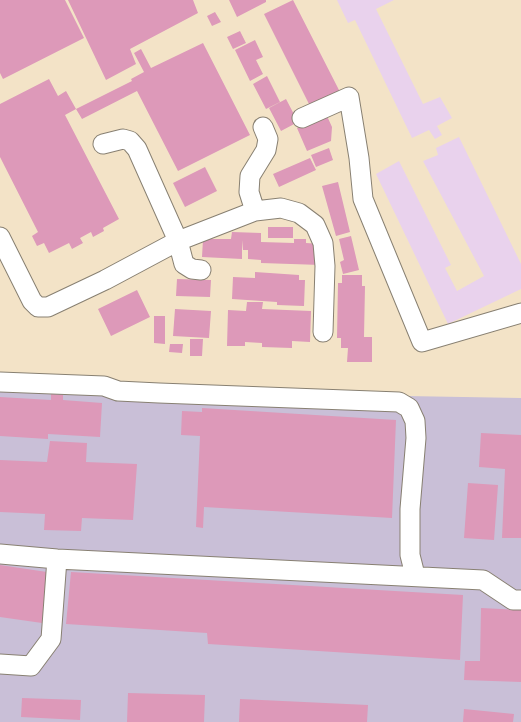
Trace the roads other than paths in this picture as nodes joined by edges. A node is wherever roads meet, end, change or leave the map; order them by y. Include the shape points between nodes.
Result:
1 (302, 118) dead end
2 (263, 127) dead end
3 (103, 144) dead end
4 (255, 211) junction
5 (1, 241) edge
6 (178, 241) junction
7 (201, 270) dead end
8 (521, 313) edge
9 (323, 332) dead end
10 (0, 382) edge
11 (0, 554) edge
12 (57, 559) junction
13 (415, 575) junction
14 (521, 600) edge
15 (0, 664) edge

1 - 8 street via 350,96 363,200 422,342
2 - 4 street via 268,139 266,150 250,176 249,192
3 - 6 street via 122,139 130,141 137,149
4 - 6 street
4 - 9 street via 281,208 299,213 315,225 323,242 325,266
5 - 6 street via 32,301 38,306 48,307
6 - 7 street via 184,264
10 - 13 street via 104,386 118,391 399,402 409,408 415,421 410,555
11 - 12 street
12 - 13 street
12 - 15 street via 51,639 31,666
13 - 14 street via 483,580 513,600

